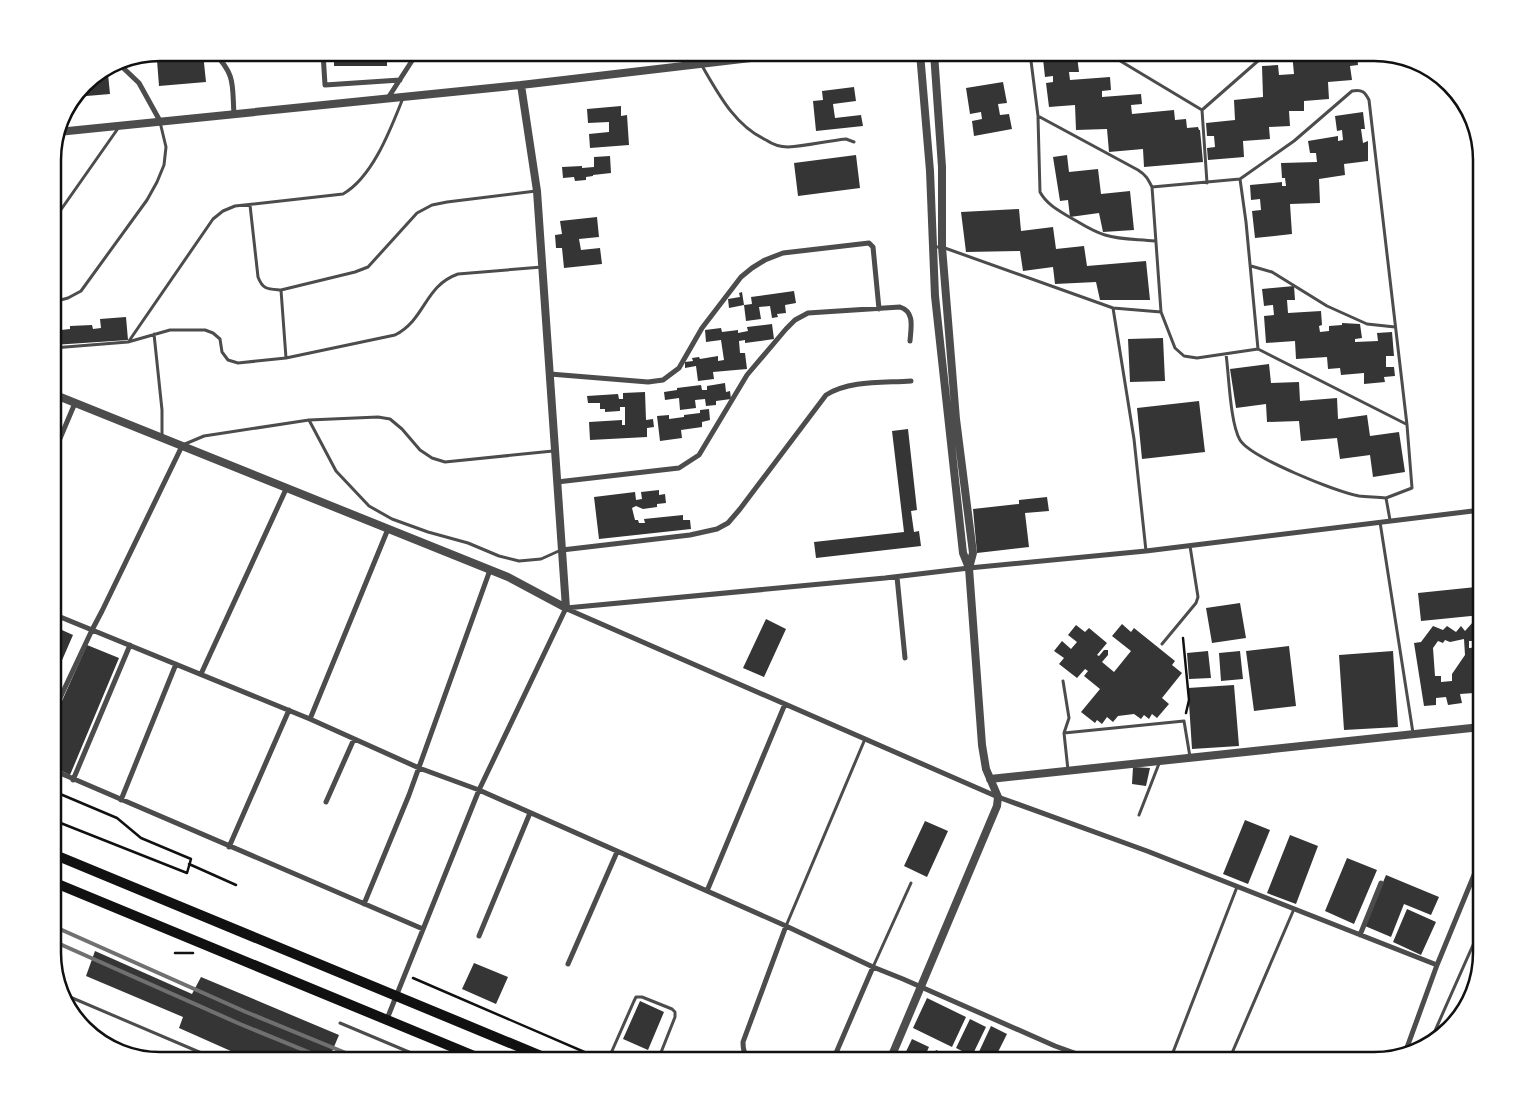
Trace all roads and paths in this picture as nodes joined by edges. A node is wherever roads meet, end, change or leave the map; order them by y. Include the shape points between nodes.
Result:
1 (221, 61) edge
2 (324, 61) edge
3 (412, 61) edge
4 (724, 61) edge
5 (921, 61) edge
6 (935, 61) edge
7 (1031, 61) edge
8 (1122, 61) edge
9 (1257, 61) edge
10 (701, 64) junction
11 (124, 68) edge
12 (400, 80) junction
13 (521, 85) junction
14 (403, 97) junction
15 (388, 98) junction
16 (1202, 110) junction
17 (234, 114) junction
18 (1038, 116) junction
19 (160, 121) junction
20 (120, 126) junction
21 (66, 131) edge
22 (854, 142) dead end
23 (1240, 180) junction
24 (1207, 183) junction
25 (1152, 187) junction
26 (537, 190) junction
27 (250, 204) junction
28 (61, 210) edge
29 (1155, 240) junction
30 (933, 247) junction
31 (942, 247) junction
32 (1251, 266) junction
33 (542, 267) junction
34 (280, 290) junction
35 (935, 296) junction
36 (946, 296) junction
37 (61, 300) edge
38 (1113, 308) junction
39 (879, 309) junction
40 (1161, 312) junction
41 (1395, 327) junction
42 (154, 334) junction
43 (910, 340) dead end
44 (128, 342) junction
45 (61, 347) edge
46 (1258, 349) junction
47 (1226, 354) junction
48 (286, 358) junction
49 (550, 374) junction
50 (911, 381) dead end
51 (61, 397) edge
52 (75, 403) junction
53 (309, 420) junction
54 (1407, 425) junction
55 (61, 436) edge
56 (162, 438) junction
57 (182, 446) junction
58 (556, 451) junction
59 (558, 482) junction
60 (286, 487) junction
61 (1386, 498) junction
62 (1473, 511) edge
63 (1390, 520) junction
64 (1380, 522) junction
65 (388, 529) junction
66 (1189, 545) junction
67 (562, 550) junction
68 (1146, 550) junction
69 (969, 568) junction
70 (490, 570) junction
71 (897, 577) junction
72 (566, 608) junction
73 (61, 617) edge
74 (92, 630) junction
75 (1183, 638) dead end
76 (1162, 644) dead end
77 (130, 645) junction
78 (905, 658) dead end
79 (176, 664) junction
80 (201, 674) junction
81 (1063, 681) dead end
82 (61, 696) edge
83 (785, 704) junction
84 (289, 710) junction
85 (310, 719) junction
86 (1184, 721) junction
87 (1473, 728) edge
88 (1064, 733) junction
89 (1414, 734) junction
90 (866, 738) junction
91 (354, 739) junction
92 (1190, 758) junction
93 (1160, 761) junction
94 (419, 768) junction
95 (1068, 771) junction
96 (61, 774) edge
97 (990, 779) junction
98 (74, 780) junction
99 (479, 790) junction
100 (61, 794) edge
101 (998, 797) junction
102 (121, 800) junction
103 (326, 802) dead end
104 (530, 813) junction
105 (1139, 815) dead end
106 (61, 823) edge
107 (229, 847) junction
108 (617, 852) junction
109 (61, 857) edge
110 (189, 864) junction
111 (1473, 882) edge
112 (911, 883) dead end
113 (1381, 883) dead end
114 (61, 885) edge
115 (236, 885) dead end
116 (1237, 887) junction
117 (706, 891) junction
118 (364, 904) junction
119 (1294, 909) junction
120 (786, 926) junction
121 (423, 929) junction
122 (1360, 935) junction
123 (479, 936) dead end
124 (1473, 947) edge
125 (174, 953) dead end
126 (198, 954) dead end
127 (568, 964) dead end
128 (1437, 965) junction
129 (873, 967) junction
130 (404, 974) junction
131 (921, 987) junction
132 (396, 996) junction
133 (73, 998) edge
134 (387, 1020) junction
135 (340, 1023) dead end
136 (1436, 1030) edge
137 (1408, 1045) edge
138 (199, 1052) edge
139 (409, 1052) edge
140 (464, 1052) edge
141 (532, 1052) edge
142 (584, 1052) edge
143 (611, 1052) edge
144 (661, 1052) edge
145 (744, 1052) edge
146 (836, 1052) edge
147 (893, 1052) edge
148 (1072, 1052) edge
149 (1173, 1052) edge
150 (1232, 1052) edge

1 - 17 street via 232,77
2 - 12 street via 325,85
3 - 12 street
4 - 10 street
5 - 30 street
6 - 31 street via 942,167
7 - 18 lane
8 - 16 lane
9 - 16 lane
10 - 13 street
10 - 22 lane via 736,117 775,145 786,147 846,139
11 - 19 street via 139,83
12 - 15 street
13 - 14 street
13 - 26 street
14 - 15 street
14 - 27 lane via 385,140 361,180 351,189 343,194
15 - 17 street
16 - 24 lane
17 - 19 street
18 - 25 lane via 1138,170 1146,175
18 - 29 lane via 1040,192 1044,199 1073,219 1104,234
19 - 20 street
19 - 37 lane via 166,147 164,165 146,200 81,291
20 - 21 street
20 - 28 lane
23 - 24 lane
23 - 32 lane
23 - 41 lane via 1294,141 1352,90 1366,92
24 - 25 lane
25 - 29 lane
26 - 33 street
26 - 34 lane via 432,205 417,212 368,267
27 - 34 lane via 258,277 261,285
27 - 44 lane via 235,206 213,219
29 - 40 lane
30 - 31 lane
30 - 35 street
31 - 36 street
31 - 38 lane
32 - 41 lane via 1272,272 1327,306 1367,324
32 - 46 lane
33 - 48 lane via 458,274 438,285 414,321 395,335
33 - 49 street
34 - 48 lane
35 - 36 street
35 - 69 street via 963,553
36 - 69 street via 956,419 973,553
38 - 40 lane
38 - 68 lane via 1134,439
39 - 43 street via 907,309 911,315
39 - 49 street via 873,247 869,243 783,254 765,260 741,277 702,328 679,368 663,380 648,382
39 - 59 street via 808,313 795,320 747,375 698,456 689,463 679,468
40 - 47 lane via 1175,348 1184,356 1197,358
41 - 54 lane
42 - 44 lane
42 - 48 lane via 170,330 205,330 220,339 222,352 228,360
42 - 56 lane
44 - 45 lane
46 - 47 lane
46 - 54 lane
47 - 61 lane via 1234,426 1241,441 1296,475 1359,496
49 - 58 street
50 - 67 street via 850,385 836,388 826,395 740,509 728,523 717,529
51 - 52 street
52 - 55 street
52 - 56 street
53 - 57 lane via 204,436
53 - 58 lane via 390,419 420,450 445,462
53 - 67 lane via 336,470 369,506 392,519 519,561 541,559
54 - 61 lane via 1412,488
56 - 57 street
57 - 60 street
57 - 74 street
58 - 59 street
59 - 67 street
60 - 65 street
60 - 80 street
61 - 63 lane
62 - 63 street
63 - 64 street
64 - 66 street
64 - 89 lane
65 - 70 street
65 - 85 street
66 - 68 street
66 - 76 lane via 1198,598
67 - 72 street
68 - 69 street
69 - 71 street
69 - 97 street via 982,745
70 - 72 street
70 - 94 street
71 - 72 street
71 - 78 street
72 - 83 street
72 - 99 street
73 - 74 street
74 - 77 street
74 - 82 street
75 - 86 path via 1189,700
77 - 79 street
77 - 98 street
79 - 80 street
79 - 102 street
80 - 84 street
81 - 88 lane via 1069,718
83 - 90 street
83 - 117 street
84 - 85 street
84 - 107 street
85 - 91 street
86 - 88 lane
86 - 92 lane
87 - 89 street
88 - 95 lane
89 - 92 street
90 - 101 street
90 - 120 lane
91 - 94 street
91 - 103 street
92 - 93 street
93 - 95 street
93 - 105 lane
94 - 99 street
94 - 118 street
95 - 97 street
96 - 98 street
97 - 101 street
98 - 102 street
99 - 104 street
99 - 121 street
100 - 110 path via 117,818 142,838 191,859
101 - 116 street
101 - 131 street
102 - 107 street
104 - 108 street
104 - 123 street
106 - 110 path via 187,873
107 - 118 street
108 - 117 street
108 - 127 street
109 - 132 highway
110 - 115 path
111 - 128 street
112 - 129 lane
113 - 122 street
114 - 134 highway
116 - 119 street
116 - 149 lane
117 - 120 street
118 - 121 street
119 - 122 street
119 - 150 lane
120 - 129 street
120 - 145 street via 743,1042
121 - 130 street
122 - 128 street
124 - 136 lane
125 - 126 path
128 - 137 street
129 - 131 street
129 - 146 street
130 - 132 street
130 - 142 path
131 - 147 street
131 - 148 street
132 - 134 street
132 - 141 highway
133 - 138 lane
134 - 140 highway
135 - 139 lane
143 - 144 lane via 634,1000 642,996 675,1012

